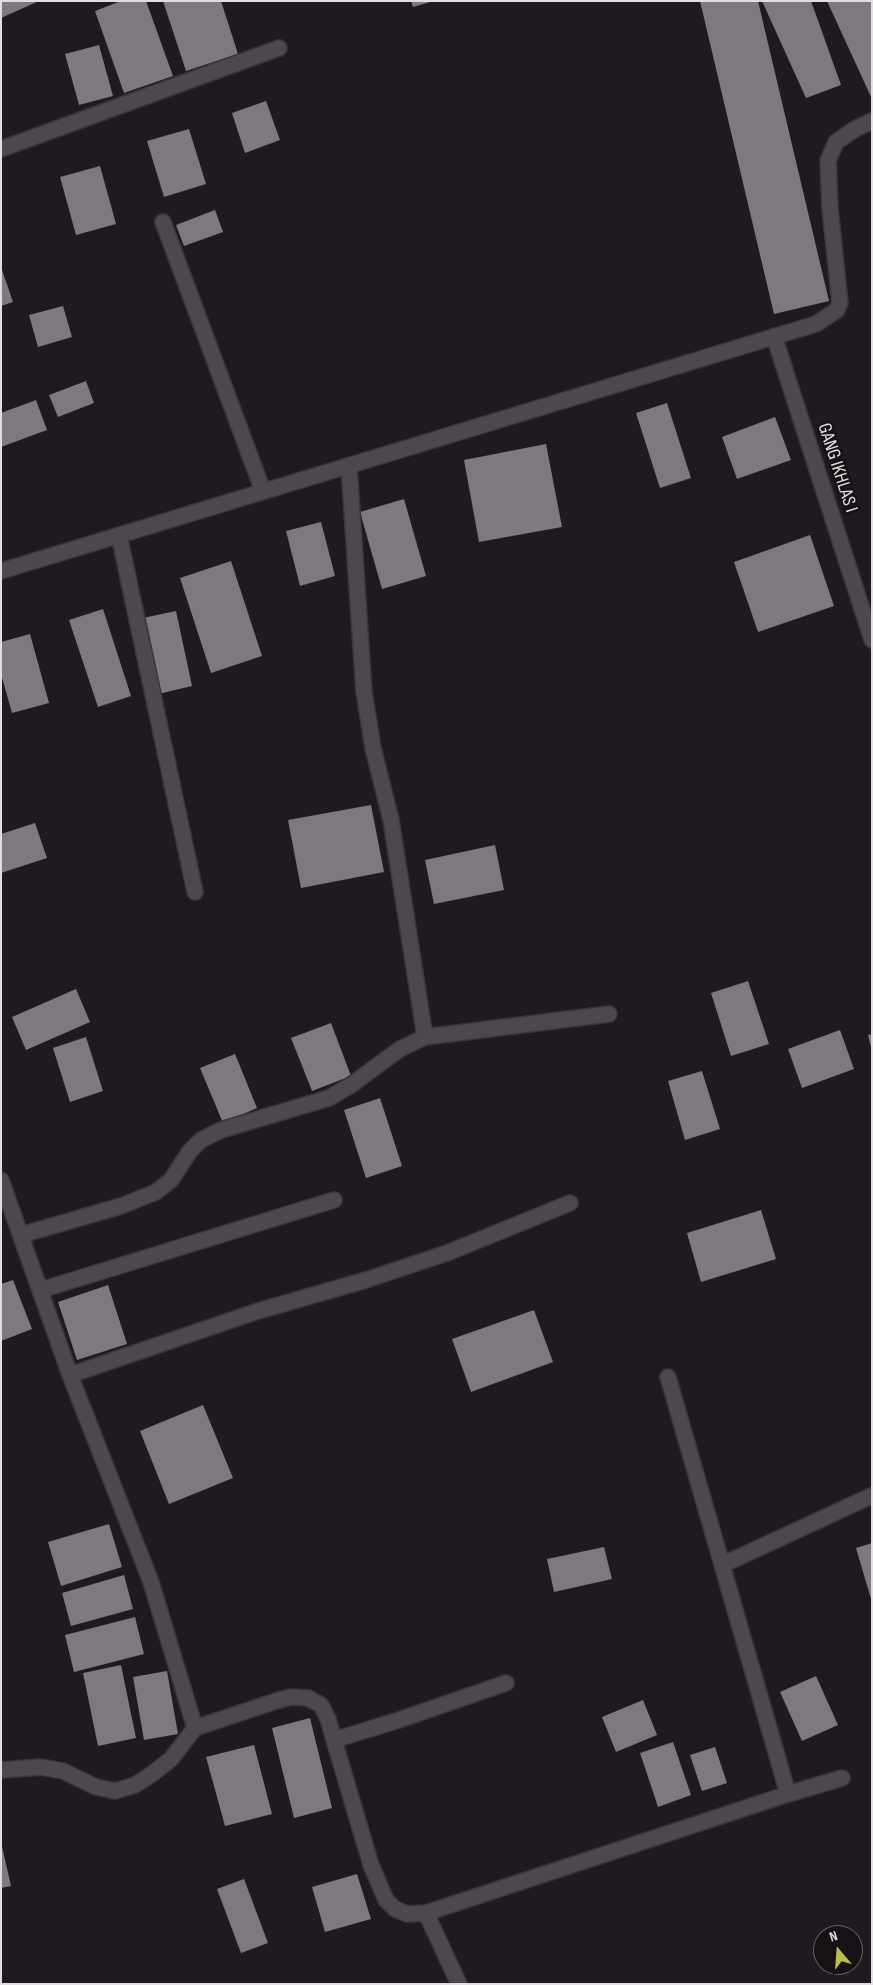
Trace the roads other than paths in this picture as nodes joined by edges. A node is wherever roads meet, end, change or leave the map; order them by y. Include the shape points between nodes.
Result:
1 (279, 48) dead end
2 (872, 121) edge
3 (1, 150) edge
4 (163, 222) dead end
5 (774, 336) junction
6 (349, 466) junction
7 (262, 491) junction
8 (119, 535) junction
9 (1, 571) edge
10 (872, 640) edge
11 (195, 892) dead end
12 (609, 1014) dead end
13 (425, 1037) junction
14 (1, 1180) edge
15 (334, 1200) dead end
16 (570, 1203) dead end
17 (21, 1235) junction
18 (41, 1290) junction
19 (70, 1375) junction
20 (668, 1377) dead end
21 (871, 1496) edge
22 (722, 1566) junction
23 (506, 1684) dead end
24 (195, 1728) junction
25 (334, 1740) junction
26 (1, 1770) edge
27 (842, 1778) dead end
28 (788, 1794) junction
29 (426, 1913) junction
30 (458, 1984) edge

1 - 3 street
2 - 5 street via 836,142 828,161 840,303 837,310 816,324
4 - 7 street
5 - 6 street
5 - 10 street, GANG IKHLAS I
6 - 7 street
6 - 13 street via 364,692 373,748 391,820
7 - 8 street
8 - 9 street
8 - 11 street
12 - 13 street
13 - 17 street via 400,1049 329,1098 221,1130 201,1140 171,1180 156,1192 121,1206
14 - 17 street
15 - 18 street
16 - 19 street via 447,1253 258,1311
17 - 18 street
18 - 19 street
19 - 24 street via 151,1582
20 - 22 street
21 - 22 street
22 - 28 street
23 - 25 street
24 - 25 street via 291,1697 308,1698 321,1705
24 - 26 street via 171,1759 152,1774 135,1785 115,1791 41,1766
25 - 29 street via 371,1865 386,1900 406,1914
27 - 28 street
28 - 29 street
29 - 30 street

